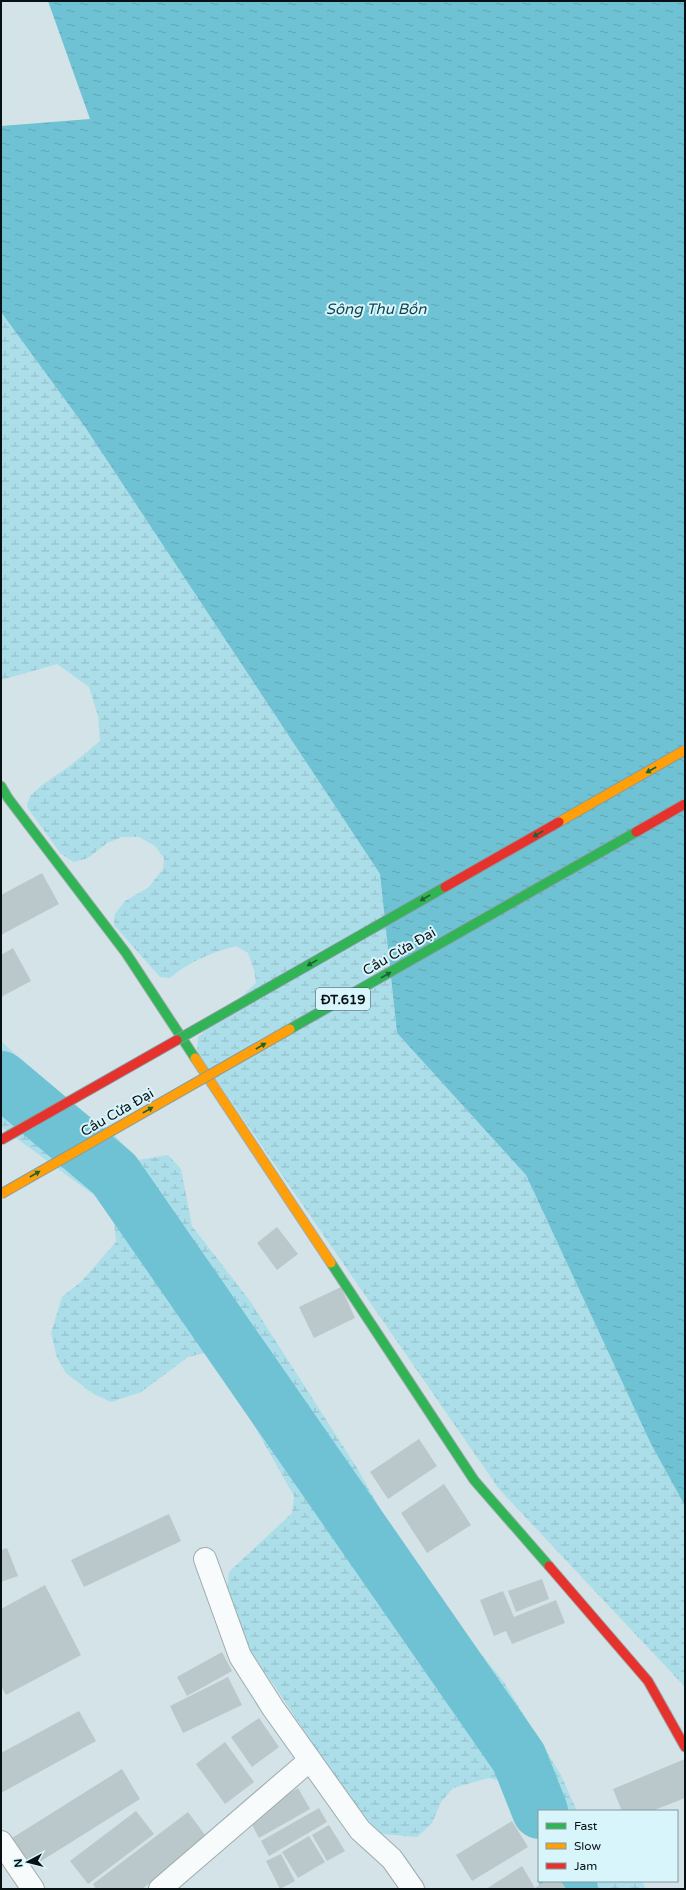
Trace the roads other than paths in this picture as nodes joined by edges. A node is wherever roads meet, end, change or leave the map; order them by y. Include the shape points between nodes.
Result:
1 (685, 750) edge
2 (1, 786) edge
3 (685, 804) edge
4 (1, 1140) edge
5 (1, 1194) edge
6 (205, 1559) dead end
7 (685, 1747) edge
8 (310, 1760) junction
9 (1, 1842) edge
10 (33, 1889) edge
11 (160, 1889) edge
12 (413, 1889) edge

1 -> 4 main road, bridge
2 - 7 main road via 126,953 474,1480 648,1681
5 -> 3 main road, Cầu Cửa Đại / ĐT.619, bridge
6 - 8 street via 240,1656
8 - 11 street
8 - 12 street via 360,1830 392,1859
9 - 10 street

